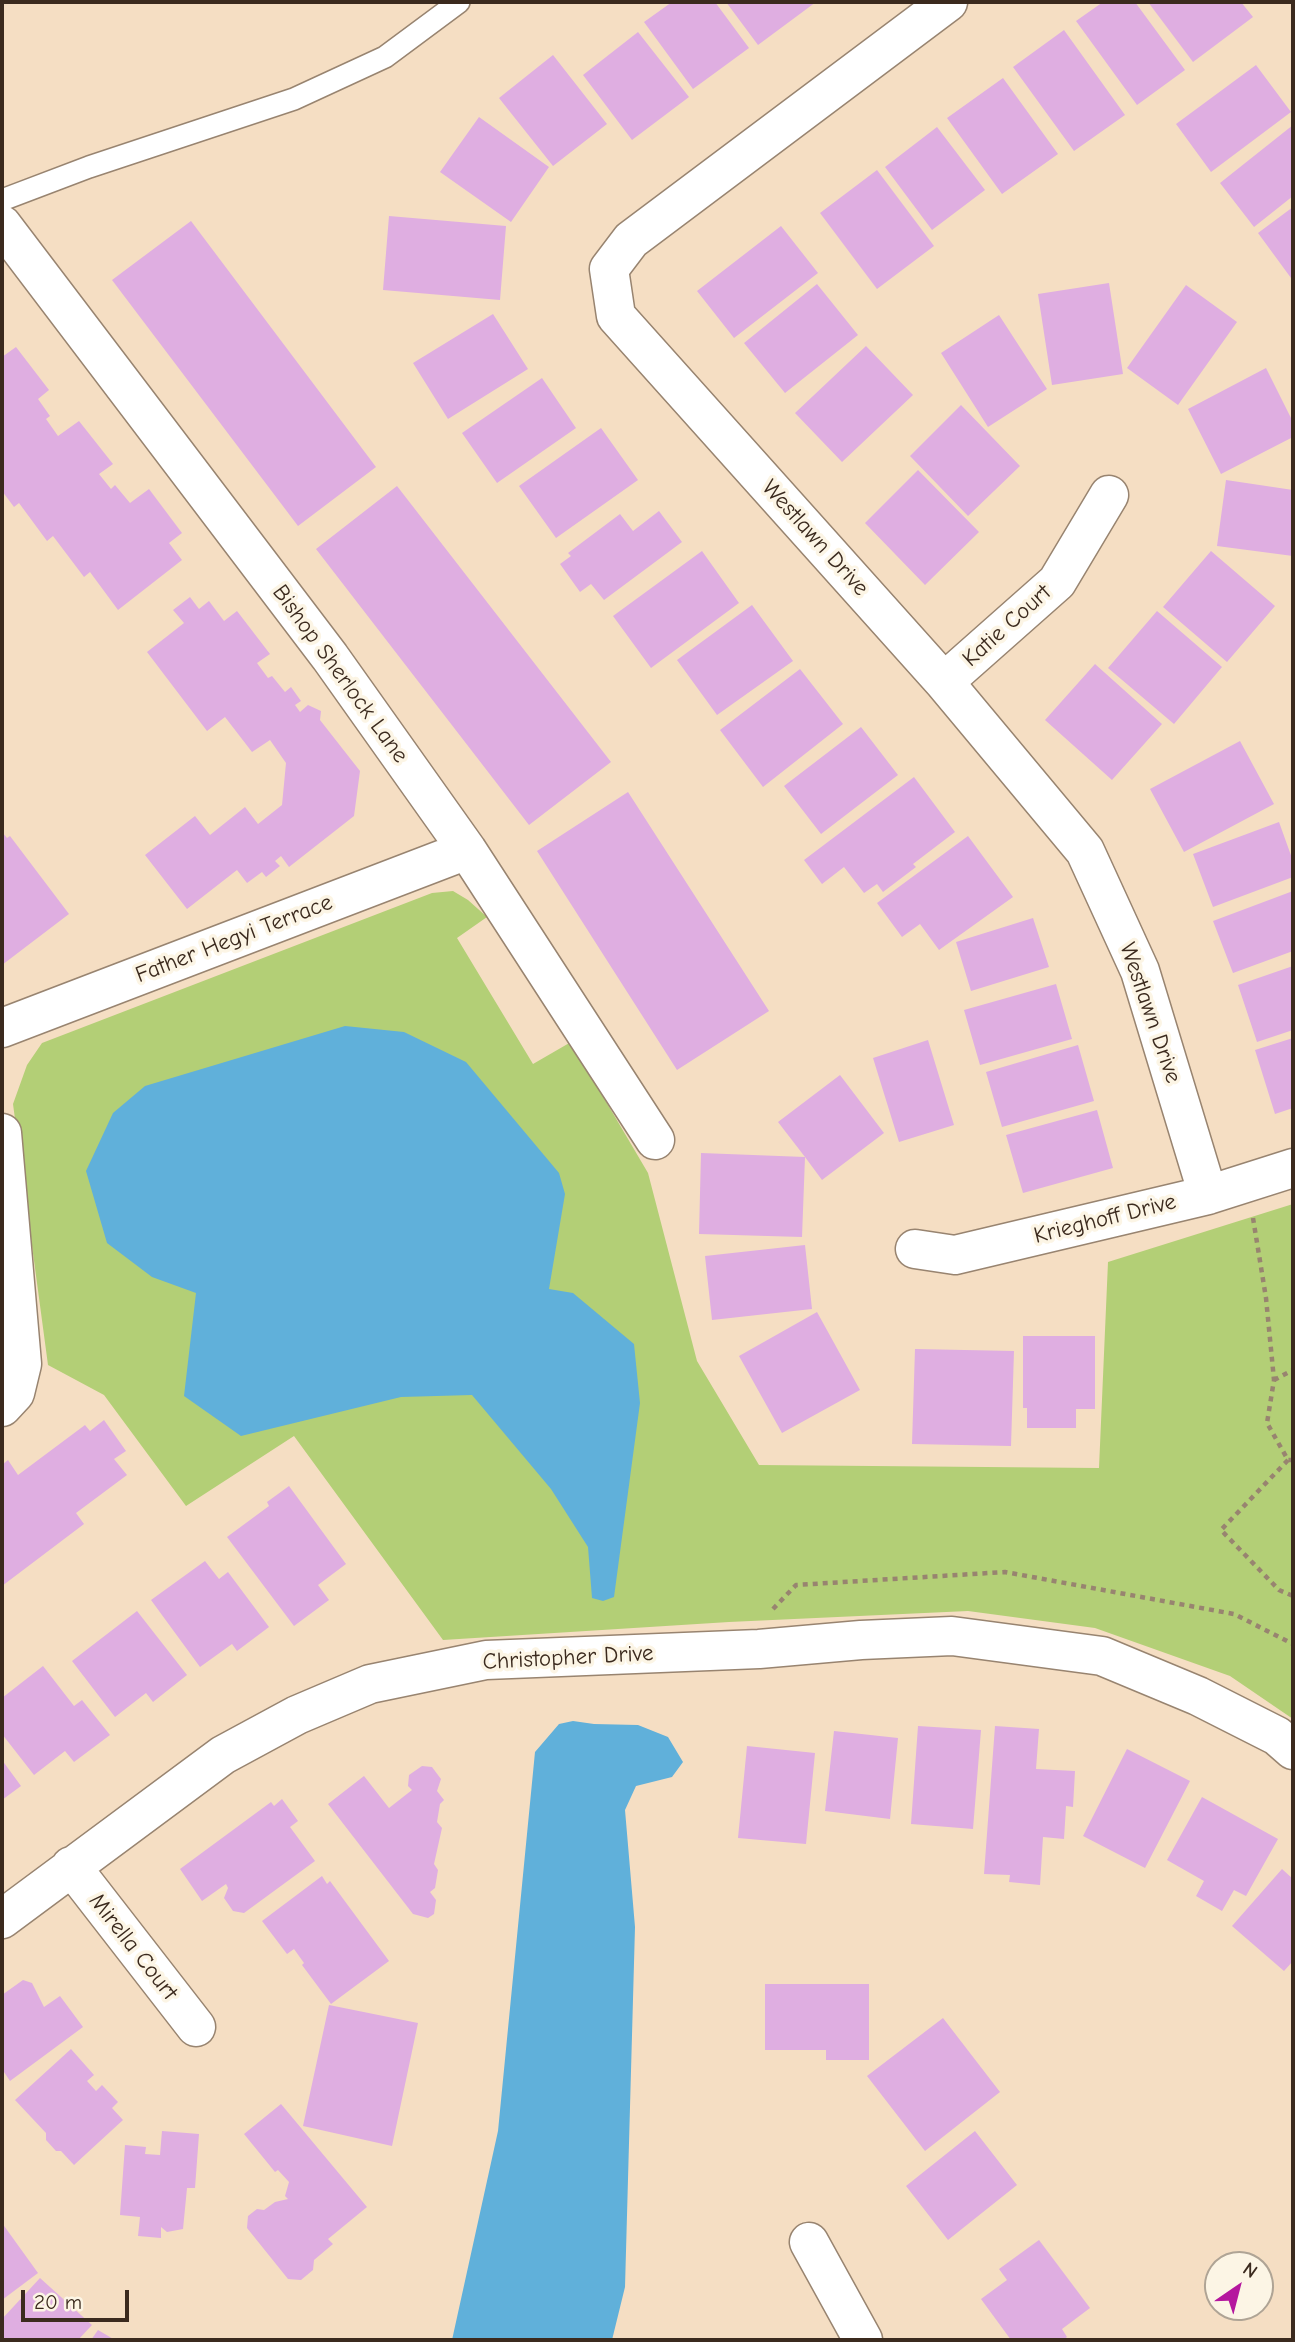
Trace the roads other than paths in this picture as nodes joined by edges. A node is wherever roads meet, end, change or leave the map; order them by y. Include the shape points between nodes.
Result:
1 (459, 2) edge
2 (948, 2) edge
3 (2, 200) edge
4 (2, 225) edge
5 (1109, 495) dead end
6 (944, 682) junction
7 (467, 850) junction
8 (2, 1028) edge
9 (2, 1133) edge
10 (655, 1140) dead end
11 (1293, 1168) edge
12 (1208, 1195) junction
13 (915, 1249) dead end
14 (2, 1407) edge
15 (1293, 1750) edge
16 (71, 1866) junction
17 (2, 1919) edge
18 (196, 2027) dead end
19 (808, 2242) dead end
20 (863, 2340) edge

1 - 3 lane via 384,57 294,99
2 - 6 street, Westlawn Drive via 631,240 609,269 616,316
4 - 7 street, Bishop Sherlock Lane via 330,657
5 - 6 street, Katie Court via 1057,582
6 - 12 street, Westlawn Drive via 1085,851 1140,971
7 - 8 street, Father Hegyi Terrace
7 - 10 street, Bishop Sherlock Lane
9 - 14 street via 22,1364 15,1393
11 - 12 street, Krieghoff Drive
12 - 13 street, Krieghoff Drive via 955,1255
15 - 16 street, Christopher Drive via 1198,1696 1102,1656 952,1636 486,1660 370,1684 297,1715 223,1755
16 - 17 street, Christopher Drive
16 - 18 street, Mirella Court
19 - 20 street

